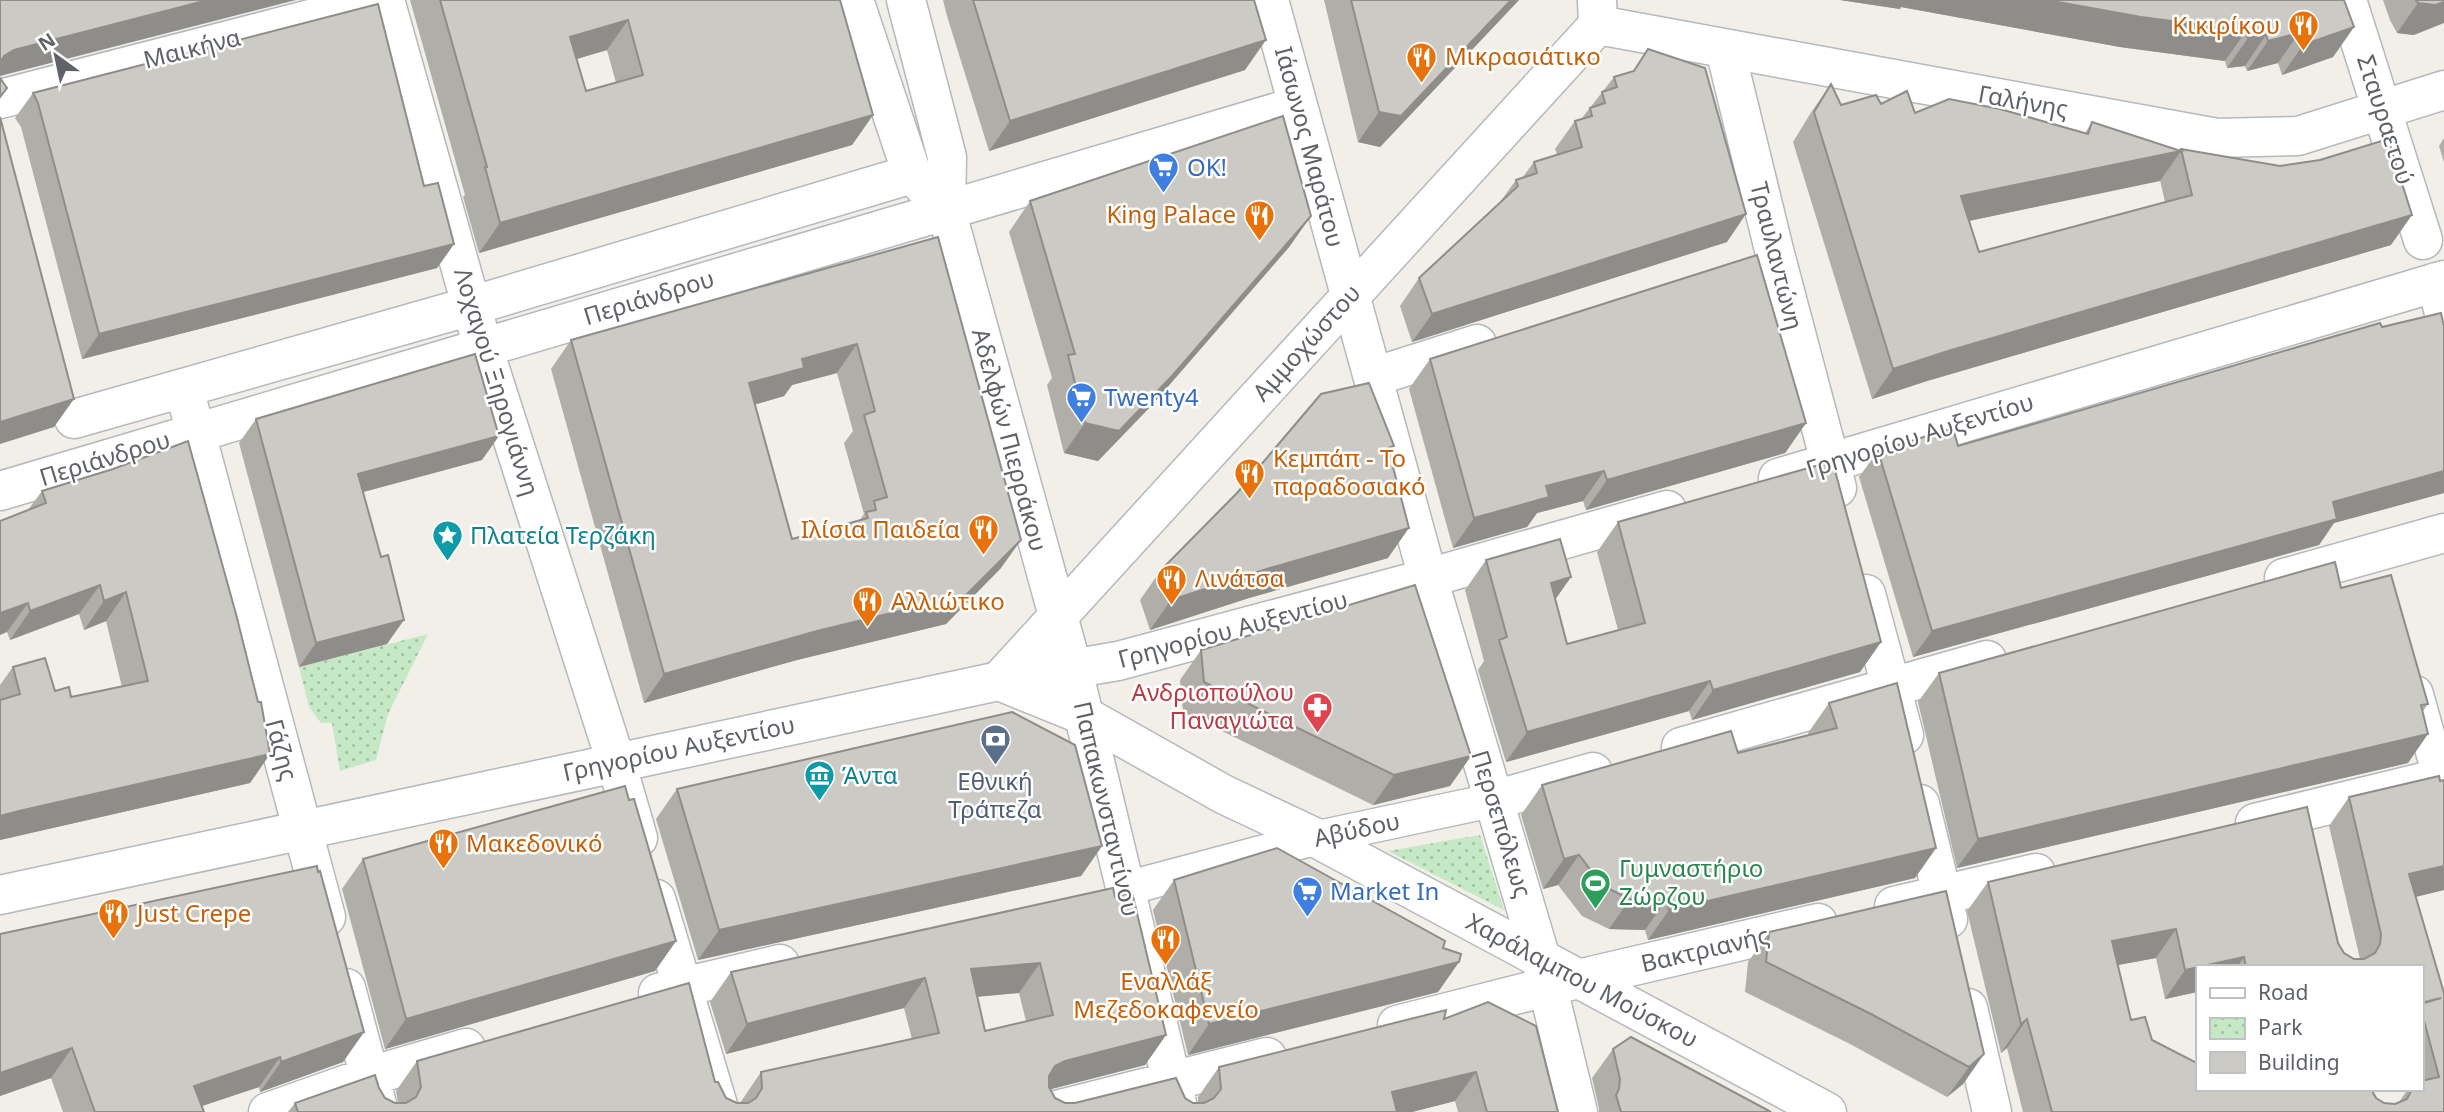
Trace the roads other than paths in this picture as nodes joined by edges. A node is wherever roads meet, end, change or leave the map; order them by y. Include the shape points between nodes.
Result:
1 (384, 0) edge
2 (854, 0) edge
3 (906, 0) edge
4 (1269, 0) edge
5 (2347, 0) edge
6 (1598, 12) edge
7 (1726, 49) junction
8 (2444, 90) edge
9 (0, 99) edge
10 (1298, 106) junction
11 (2381, 111) junction
12 (912, 174) junction
13 (946, 210) junction
14 (2423, 240) dead end
15 (1774, 250) junction
16 (1735, 263) edge
17 (2441, 291) edge
18 (1349, 297) junction
19 (471, 306) junction
20 (1515, 332) edge
21 (482, 348) junction
22 (1373, 377) junction
23 (64, 380) edge
24 (184, 388) junction
25 (74, 419) junction
26 (197, 432) junction
27 (1830, 463) junction
28 (87, 465) junction
29 (1750, 486) edge
30 (0, 491) edge
31 (1696, 501) edge
32 (1845, 515) edge
33 (2444, 533) edge
34 (1856, 555) edge
35 (1428, 578) junction
36 (2255, 586) edge
37 (1056, 616) junction
38 (2026, 649) edge
39 (2406, 659) edge
40 (1073, 670) junction
41 (999, 681) junction
42 (1892, 686) junction
43 (1083, 715) junction
44 (616, 762) junction
45 (2442, 778) edge
46 (1494, 800) junction
47 (2303, 811) junction
48 (302, 830) junction
49 (2223, 830) edge
50 (1316, 838) junction
51 (2312, 850) edge
52 (2076, 864) edge
53 (1125, 889) junction
54 (0, 895) edge
55 (1942, 895) junction
56 (1084, 898) edge
57 (816, 956) edge
58 (1556, 975) junction
59 (682, 986) junction
60 (630, 1001) edge
61 (1360, 1034) edge
62 (500, 1039) edge
63 (1306, 1047) edge
64 (374, 1094) edge
65 (1175, 1097) edge
66 (268, 1112) edge
67 (720, 1112) edge
68 (1049, 1112) edge
69 (1578, 1112) edge
70 (1827, 1112) edge
71 (1992, 1112) edge

1 - 9 street, Μαικήνα
1 - 19 street, Λοχαγού Ξηρογιάννη
2 - 12 street, Αδελφών Πιερράκου
3 - 13 street, Αδελφών Πιερράκου via 947,157
4 - 10 street, Ιάσωνος Μαράτου
5 - 11 street, Σταυραετού
6 - 7 street, Γαλήνης
6 - 18 street, Αμμοχώστου
7 - 11 street, Γαλήνης via 2217,138 2298,136
7 - 15 street, Τραυλαντώνη
8 - 11 street, Γαλήνης
10 - 13 street, Περιάνδρου
10 - 18 street, Ιάσωνος Μαράτου
11 - 14 street, Σταυραετού
12 - 13 street, Αδελφών Πιερράκου
12 - 19 street, Περιάνδρου
13 - 21 street, Περιάνδρου
13 - 37 street, Αδελφών Πιερράκου
15 - 16 street
15 - 27 street, Τραυλαντώνη
17 - 27 street, Γρηγορίου Αυξεντίου
18 - 22 street, Ιάσωνος Μαράτου
18 - 37 street, Αμμοχώστου
19 - 21 street, Λοχαγού Ξηρογιάννη
19 - 24 street, Περιάνδρου
20 - 22 street
21 - 26 street, Περιάνδρου
21 - 44 street, Λοχαγού Ξηρογιάννη
22 - 35 street, Ιάσωνος Μαράτου
23 - 25 street
24 - 25 street, Περιάνδρου
24 - 26 street, Γάζης
25 - 28 street
26 - 28 street, Περιάνδρου
26 - 48 street, Γάζης
27 - 29 street, Γρηγορίου Αυξεντίου
27 - 32 street, Τραυλαντώνη
28 - 30 street, Περιάνδρου
31 - 35 street, Γρηγορίου Αυξεντίου
33 - 36 street via 2380,566
34 - 42 street
35 - 40 street, Γρηγορίου Αυξεντίου
35 - 46 street, Περσεπόλεως
37 - 40 street, Αδελφών Πιερράκου
37 - 41 street, Αμμοχώστου
38 - 42 street, Αβύδου
39 - 45 street
40 - 41 street, Γρηγορίου Αυξεντίου
40 - 43 street, Παπακωνσταντίνου
41 - 43 street, Χαράλαμπου Μούσκου
41 - 44 street, Γρηγορίου Αυξεντίου
42 - 46 street, Αβύδου
42 - 55 street
43 - 50 street, Χαράλαμπου Μούσκου via 1223,794
43 - 53 street, Παπακωνσταντίνου
44 - 48 street, Γρηγορίου Αυξεντίου
44 - 59 street, Λοχαγού Ξηρογιάννη
45 - 47 street
46 - 50 street, Αβύδου
46 - 58 street, Περσεπόλεως
47 - 49 street
47 - 51 street
48 - 54 street, Γρηγορίου Αυξεντίου
48 - 64 street, Γάζης
50 - 53 street, Αβύδου
50 - 58 street, Χαράλαμπου Μούσκου
52 - 55 street, Βακτριανής
53 - 56 street, Αβύδου
53 - 65 street, Παπακωνσταντίνου
55 - 58 street, Βακτριανής
55 - 71 street
57 - 59 street
58 - 61 street, Βακτριανής
58 - 69 street, Περσεπόλεως
58 - 70 street, Χαράλαμπου Μούσκου
59 - 60 street
59 - 67 street, Λοχαγού Ξηρογιάννη
62 - 64 street
63 - 65 street
64 - 66 street
65 - 68 street

